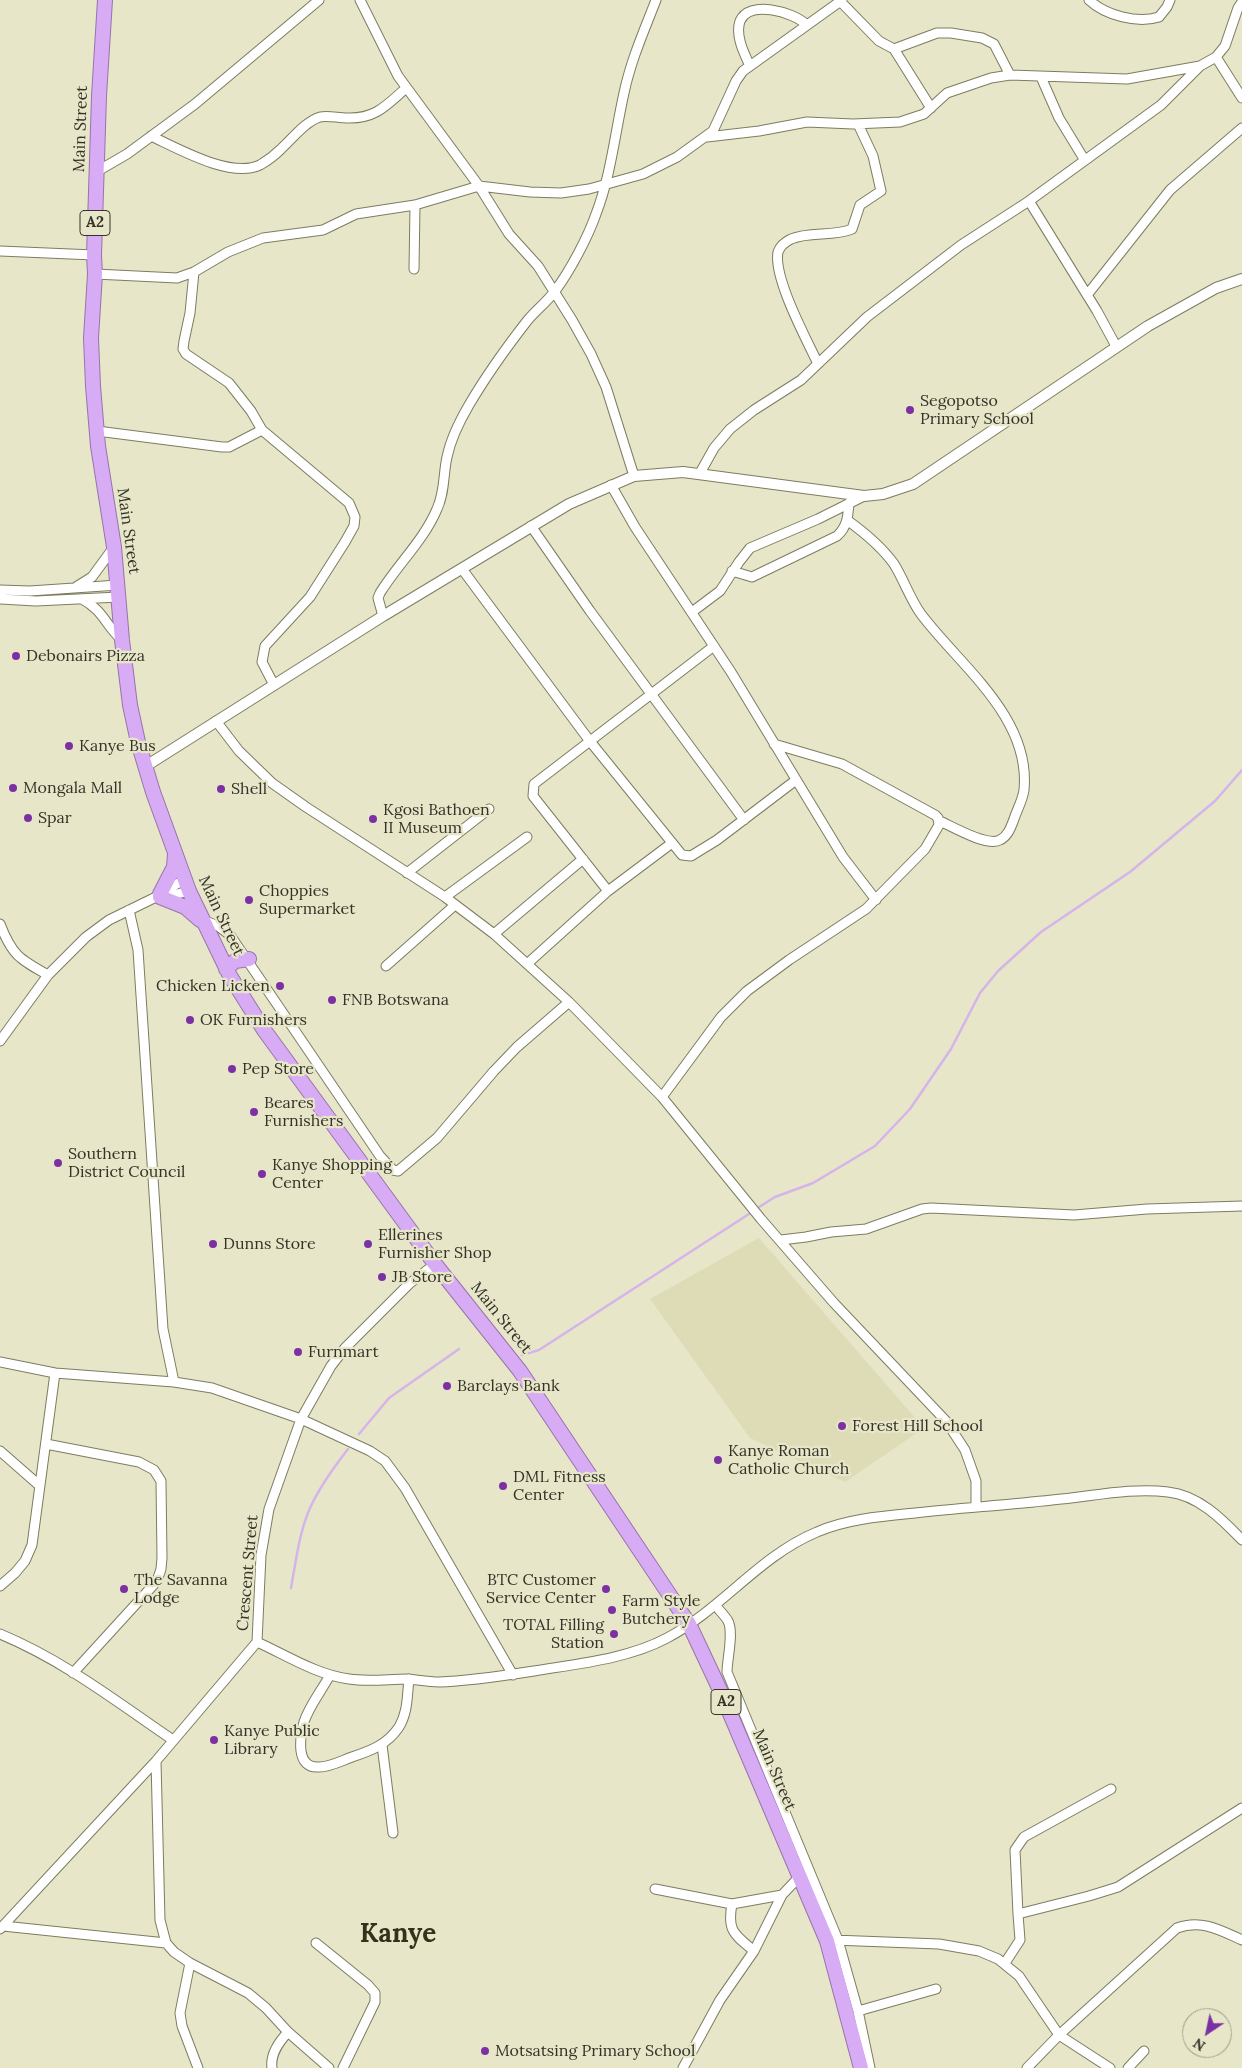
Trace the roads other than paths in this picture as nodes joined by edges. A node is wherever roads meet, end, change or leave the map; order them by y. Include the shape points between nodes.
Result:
1 (105, 0) edge
2 (319, 0) edge
3 (360, 0) edge
4 (656, 0) edge
5 (1090, 0) edge
6 (1170, 0) edge
7 (841, 1) edge
8 (1242, 2) edge
9 (808, 25) junction
10 (894, 49) junction
11 (1216, 56) junction
12 (750, 66) junction
13 (1200, 66) junction
14 (1010, 75) junction
15 (1041, 77) junction
16 (406, 88) junction
17 (1242, 98) edge
18 (930, 108) junction
19 (858, 124) junction
20 (1242, 128) edge
21 (151, 136) junction
22 (707, 137) junction
23 (1084, 159) junction
24 (96, 172) junction
25 (607, 183) junction
26 (479, 186) junction
27 (1029, 201) junction
28 (415, 204) junction
29 (0, 251) edge
30 (94, 255) junction
31 (414, 269) dead end
32 (194, 272) junction
33 (95, 274) junction
34 (1242, 279) edge
35 (555, 291) junction
36 (1087, 295) junction
37 (1116, 346) junction
38 (818, 364) junction
39 (262, 430) junction
40 (97, 431) junction
41 (700, 474) junction
42 (634, 476) junction
43 (611, 485) junction
44 (864, 496) junction
45 (849, 503) junction
46 (847, 520) junction
47 (531, 526) junction
48 (114, 547) junction
49 (462, 569) junction
50 (732, 571) junction
51 (73, 588) junction
52 (0, 590) edge
53 (118, 591) junction
54 (0, 599) edge
55 (82, 599) junction
56 (692, 612) junction
57 (383, 616) junction
58 (122, 640) junction
59 (714, 646) junction
60 (274, 685) junction
61 (651, 694) junction
62 (216, 721) junction
63 (589, 740) junction
64 (774, 744) junction
65 (146, 766) junction
66 (796, 780) junction
67 (489, 809) dead end
68 (744, 820) junction
69 (940, 821) junction
70 (527, 837) dead end
71 (672, 843) junction
72 (175, 852) junction
73 (583, 859) junction
74 (407, 873) junction
75 (187, 885) junction
76 (608, 891) junction
77 (158, 896) junction
78 (445, 897) junction
79 (876, 900) junction
80 (455, 905) junction
81 (129, 910) junction
82 (0, 924) edge
83 (205, 924) junction
84 (494, 934) junction
85 (248, 960) junction
86 (527, 964) junction
87 (386, 966) dead end
88 (226, 969) junction
89 (48, 975) junction
90 (569, 1002) junction
91 (0, 1041) edge
92 (662, 1097) junction
93 (1242, 1206) edge
94 (781, 1240) junction
95 (434, 1264) junction
96 (0, 1362) edge
97 (55, 1372) junction
98 (174, 1382) junction
99 (301, 1419) junction
100 (46, 1444) junction
101 (0, 1451) edge
102 (40, 1486) junction
103 (976, 1507) junction
104 (1242, 1540) edge
105 (0, 1586) edge
106 (716, 1606) junction
107 (689, 1624) junction
108 (0, 1634) edge
109 (257, 1642) junction
110 (73, 1672) junction
111 (330, 1675) junction
112 (513, 1675) junction
113 (409, 1679) junction
114 (173, 1740) junction
115 (382, 1745) junction
116 (156, 1761) junction
117 (1111, 1789) dead end
118 (1242, 1808) edge
119 (393, 1833) dead end
120 (800, 1876) junction
121 (655, 1888) dead end
122 (782, 1895) junction
123 (732, 1904) junction
124 (1018, 1914) junction
125 (1, 1928) edge
126 (832, 1940) junction
127 (1242, 1940) edge
128 (166, 1943) junction
129 (316, 1943) dead end
130 (754, 1951) junction
131 (190, 1962) junction
132 (1005, 1963) junction
133 (936, 1989) dead end
134 (858, 2011) junction
135 (288, 2032) junction
136 (1059, 2035) junction
137 (1144, 2051) dead end
138 (198, 2068) edge
139 (272, 2068) edge
140 (329, 2068) edge
141 (342, 2068) edge
142 (683, 2068) edge
143 (861, 2068) edge
144 (870, 2068) edge
145 (1027, 2068) edge
146 (1110, 2068) edge
147 (1128, 2068) edge

1 - 24 highway, Main Street / A2
2 - 21 street via 195,104
3 - 16 street
4 - 25 street via 624,91
5 - 6 street via 1117,15 1153,19 1163,12
7 - 9 street
7 - 10 street via 879,41
8 - 11 street via 1225,46
9 - 12 street
9 - 12 street via 786,10 759,4 750,7 739,22 739,35
10 - 14 street via 937,33 982,38 994,44
10 - 18 street
11 - 13 street
11 - 17 street
12 - 22 street via 739,76 719,122
13 - 15 street via 1128,79
13 - 23 street via 1161,104
14 - 15 street
14 - 18 street via 990,78 947,93
15 - 23 street via 1059,118
16 - 21 street via 379,112 368,117 319,118 259,166 227,167
16 - 26 street
18 - 19 street via 917,117 900,122
19 - 22 street via 807,122
19 - 38 street via 873,156 881,192 860,205 852,229 796,237 778,251 787,298
20 - 36 street via 1170,190
21 - 24 street
22 - 25 street via 654,169
23 - 27 street
24 - 30 highway, Main Street / A2
25 - 26 street via 561,193
25 - 35 street via 589,231
26 - 28 street
26 - 35 street via 509,234
27 - 36 street
27 - 38 street via 961,245 898,293 867,317
28 - 31 street
28 - 32 street via 356,214 323,230 263,238 228,252
29 - 30 street
30 - 33 highway, Main Street / A2
32 - 33 street via 177,278
32 - 39 street via 183,349 229,383
33 - 40 highway, Main Street / A2 via 91,338
34 - 37 street via 1216,288
35 - 42 street via 606,387
35 - 57 street via 517,334 464,413 451,439 437,511 378,598
36 - 37 street
37 - 44 street via 914,484
38 - 41 street via 801,380 730,429 714,448
39 - 40 street via 228,447
39 - 60 street via 349,503 355,516 346,542 310,596 265,646 262,662
40 - 48 highway, Main Street / A2
41 - 42 street via 682,472
41 - 44 street
42 - 43 street
43 - 47 street
43 - 56 street
44 - 45 street
45 - 46 street
45 - 50 street via 750,548
46 - 50 street via 844,530 837,536 752,577
46 - 69 street via 873,539 893,563 920,613 998,705 1015,734 1024,767 1024,791 1010,831 999,841 986,841
47 - 49 street
47 - 61 street
48 - 51 street via 92,577
48 - 53 highway, Main Street / A2
49 - 57 street
49 - 63 street
50 - 56 street via 720,591
51 - 52 street
51 - 53 street
53 - 55 street
53 - 58 highway, Main Street / A2
54 - 55 street via 36,602
55 - 58 street via 99,611
56 - 59 street
57 - 60 street
58 - 65 highway, Main Street / A2 via 130,704
59 - 61 street
59 - 64 street
60 - 62 street
61 - 63 street
61 - 68 street
62 - 65 street
62 - 74 street via 239,751 272,782
63 - 71 street
63 - 73 street via 536,781 532,793
64 - 66 street
64 - 69 street via 842,764 935,815
65 - 72 highway, Main Street / A2
66 - 68 street
66 - 79 street via 843,857
67 - 74 street
68 - 71 street via 691,856 682,855
69 - 79 street via 925,850
70 - 78 street
71 - 76 street
72 - 75 highway, Main Street / A2
72 - 77 highway via 174,867
73 - 76 street
73 - 84 street
74 - 78 street
75 - 77 street via 176,896
75 - 83 highway, Main Street / A2
76 - 86 street
77 - 81 street
77 - 83 highway via 188,910
78 - 80 street
79 - 92 street via 747,991 721,1017
80 - 84 street
80 - 87 street
81 - 89 street via 86,936
81 - 98 street via 138,950 163,1329
82 - 89 street via 12,950 24,962
83 - 85 street via 218,926 230,935
83 - 88 highway, Main Street / A2
84 - 86 street
85 - 88 highway via 235,961
85 - 90 street via 380,1156 398,1171 437,1138 506,1059
86 - 90 street
88 - 95 highway, Main Street / A2 via 264,1030
89 - 91 street
90 - 92 street
92 - 94 street
93 - 94 street via 1074,1215 931,1208 866,1229
94 - 103 street via 834,1303 946,1422 965,1450 976,1481
95 - 99 street, Crescent Street via 409,1284 345,1348
95 - 107 highway, Main Street / A2 via 520,1371
96 - 97 street
97 - 98 street
97 - 100 street
98 - 99 street via 212,1388
99 - 109 street, Crescent Street via 269,1509 261,1555
99 - 112 street via 385,1461 405,1488
100 - 102 street
100 - 110 street via 139,1462 154,1470 161,1481 162,1564 157,1581
101 - 102 street
102 - 105 street via 29,1553 15,1573
103 - 104 street, Crescent Street via 1130,1492 1168,1492 1188,1497 1209,1509
103 - 106 street, Crescent Street via 873,1518 820,1530 756,1569
106 - 107 street, Crescent Street
106 - 126 street via 728,1621 731,1631 727,1672
107 - 112 street, Crescent Street via 666,1639 622,1654
107 - 120 highway, Main Street / A2
108 - 110 street via 25,1644
109 - 111 street, Crescent Street
109 - 114 street
110 - 114 street
111 - 113 street, Crescent Street via 351,1680
111 - 115 street via 304,1721 300,1747 302,1758 317,1768
112 - 113 street, Crescent Street via 436,1682
113 - 115 street via 406,1712 398,1728
114 - 116 street
115 - 119 street
116 - 125 street
116 - 128 street via 160,1920
117 - 124 street via 1018,1843 1015,1850
118 - 124 street via 1118,1886
120 - 122 street
120 - 126 highway, Main Street / A2
121 - 123 street
122 - 123 street
122 - 130 street
123 - 130 street via 729,1919 735,1935
124 - 132 street via 1020,1940
125 - 128 street
126 - 132 street via 939,1944 979,1952
126 - 134 street
126 - 143 highway, Main Street / A2
127 - 136 street via 1201,1924 1190,1923 1177,1928
128 - 131 street
129 - 141 street via 375,1994 375,2002
130 - 142 street via 720,2000
131 - 135 street via 248,1993
131 - 138 street via 180,2013
132 - 136 street via 1020,1976
133 - 134 street
134 - 144 street
135 - 139 street via 277,2043
135 - 140 street
136 - 145 street
136 - 146 street
137 - 147 street

